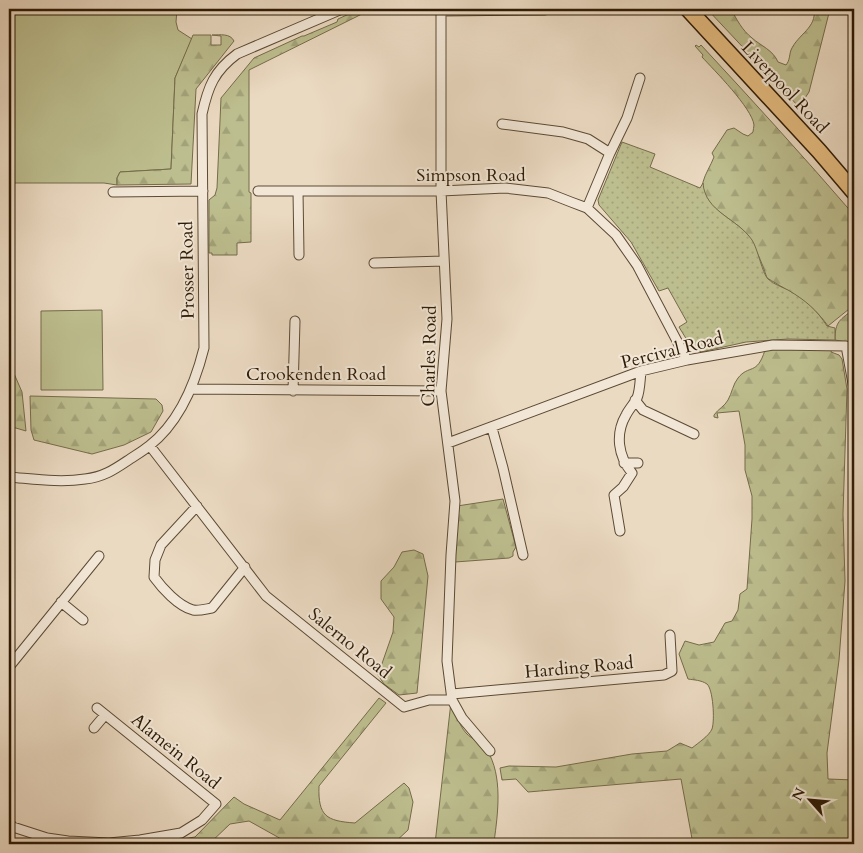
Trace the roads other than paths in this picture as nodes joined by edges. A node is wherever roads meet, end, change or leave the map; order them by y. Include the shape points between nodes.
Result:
1 (342, 9) edge
2 (688, 9) edge
3 (440, 10) edge
4 (545, 10) edge
5 (640, 78) dead end
6 (502, 124) dead end
7 (610, 153) junction
8 (258, 190) dead end
9 (203, 191) junction
10 (298, 191) junction
11 (441, 191) junction
12 (113, 192) dead end
13 (854, 192) edge
14 (587, 208) junction
15 (299, 255) dead end
16 (444, 260) junction
17 (374, 263) dead end
18 (295, 321) dead end
19 (850, 347) edge
20 (687, 360) junction
21 (641, 371) junction
22 (854, 388) edge
23 (191, 389) junction
24 (293, 391) junction
25 (441, 391) junction
26 (635, 400) junction
27 (492, 428) junction
28 (694, 434) dead end
29 (448, 443) junction
30 (150, 446) junction
31 (624, 463) junction
32 (638, 463) dead end
33 (9, 477) edge
34 (197, 506) junction
35 (620, 532) dead end
36 (523, 555) dead end
37 (99, 556) dead end
38 (245, 567) junction
39 (61, 602) junction
40 (83, 620) dead end
41 (670, 635) dead end
42 (9, 667) edge
43 (452, 697) junction
44 (97, 708) dead end
45 (105, 715) junction
46 (94, 728) dead end
47 (490, 751) dead end
48 (9, 824) edge

1 - 9 street, Prosser Road via 237,54 224,64 206,94 202,114
2 - 13 highway, Liverpool Road
3 - 4 street
3 - 11 street, Charles Road
5 - 7 street via 627,118
6 - 7 street via 563,132 588,139
7 - 14 street
8 - 10 street, Simpson Road
9 - 12 street
9 - 23 street, Prosser Road via 204,348
10 - 11 street, Simpson Road
10 - 15 street
11 - 14 street, Simpson Road via 505,188 548,194
11 - 16 street, Charles Road
14 - 20 street, Simpson Road via 616,235 637,265
16 - 17 street
16 - 25 street, Charles Road via 447,319
18 - 24 street
19 - 20 street, Percival Road via 773,344
19 - 22 street
20 - 21 street, Percival Road
21 - 26 street
21 - 27 street, Percival Road
23 - 24 street, Crookenden Road
23 - 30 street, Prosser Road via 184,405
24 - 25 street, Crookenden Road
25 - 29 street, Charles Road
26 - 28 street via 643,410
26 - 31 street via 624,416 620,431 620,454
27 - 29 street, Percival Road
27 - 36 street
29 - 43 street, Charles Road via 455,501 446,661
30 - 33 street, Prosser Road via 112,472 86,479 59,481
30 - 34 street, Salerno Road
31 - 32 street
31 - 35 street via 632,473 614,495
34 - 38 street, Salerno Road
34 - 38 street via 161,545 155,560 154,577 164,590 191,609 212,608
37 - 39 street
38 - 43 street, Salerno Road via 266,596 404,707
39 - 40 street
39 - 42 street
41 - 43 street, Harding Road via 672,671 664,675
43 - 47 street, Charles Road via 462,718
44 - 45 street, Alamein Road
45 - 46 street, Alamein Road
45 - 48 street, Alamein Road via 216,804 202,820 181,833 109,843 47,838

